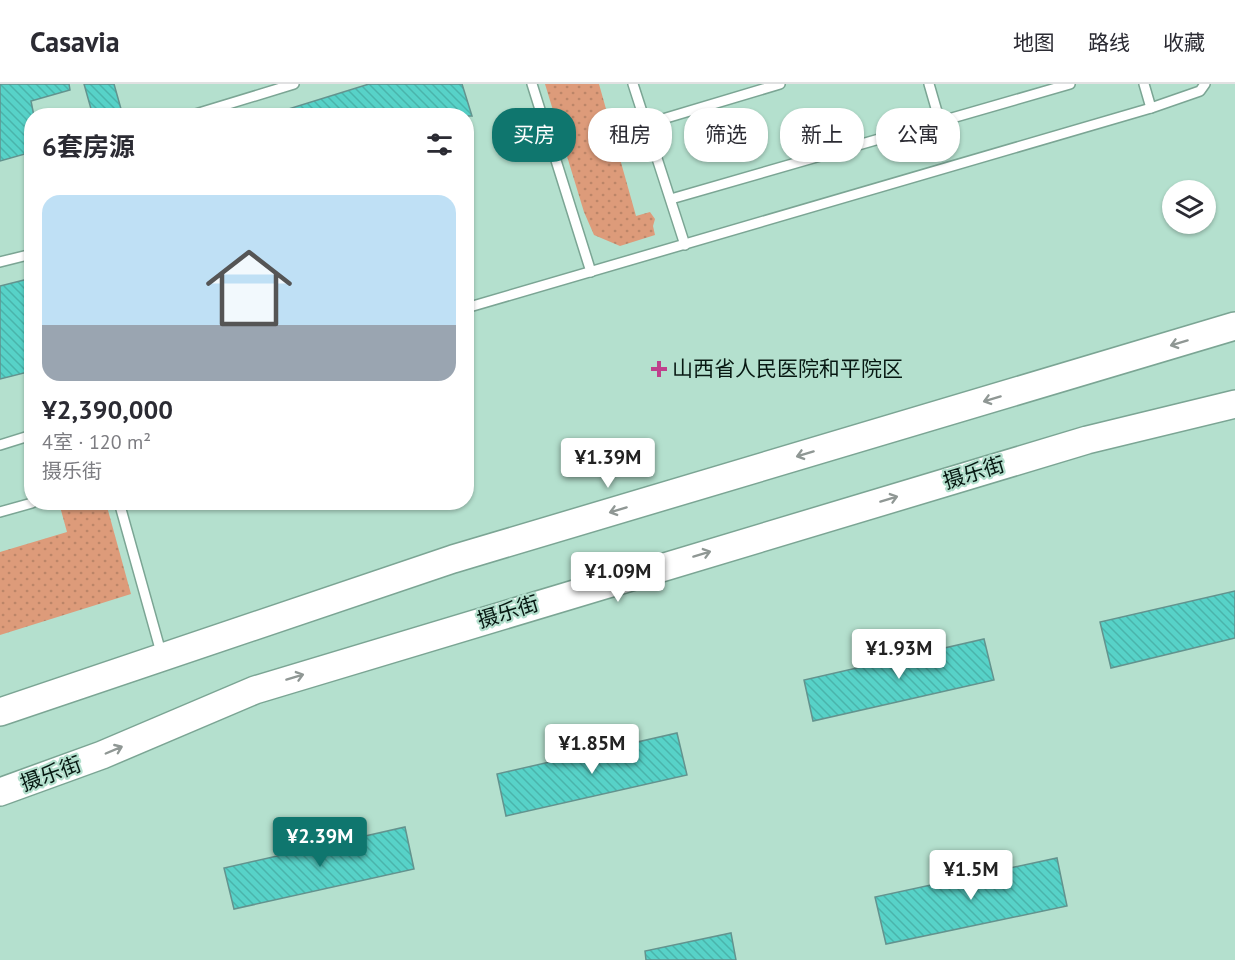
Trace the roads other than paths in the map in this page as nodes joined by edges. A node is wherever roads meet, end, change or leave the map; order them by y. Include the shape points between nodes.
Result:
1 (294, 84) edge
2 (532, 84) edge
3 (633, 84) edge
4 (780, 84) edge
5 (929, 84) edge
6 (1070, 84) edge
7 (1144, 84) edge
8 (1205, 84) edge
9 (215, 108) edge
10 (641, 108) edge
11 (936, 108) edge
12 (1151, 108) junction
13 (672, 116) edge
14 (960, 116) edge
15 (876, 141) edge
16 (658, 162) edge
17 (671, 200) junction
18 (685, 244) junction
19 (24, 256) edge
20 (0, 262) edge
21 (591, 272) junction
22 (474, 306) edge
23 (1235, 326) edge
24 (1235, 404) edge
25 (24, 437) edge
26 (0, 444) edge
27 (24, 505) edge
28 (121, 510) edge
29 (0, 512) edge
30 (162, 657) junction
31 (0, 712) edge
32 (0, 792) edge

1 - 9 lane
2 - 21 lane
3 - 10 lane
4 - 13 lane
5 - 11 lane
6 - 14 lane
7 - 12 lane
8 - 12 lane via 1200,91
12 - 18 lane
15 - 17 lane
16 - 17 lane
17 - 18 lane
18 - 21 lane
19 - 20 lane
21 - 22 lane
23 -> 30 main road via 453,559
32 -> 24 main road, 摄乐街 via 102,755 255,690 1075,443
25 - 26 lane
27 - 29 lane
28 - 30 lane
30 - 31 main road

